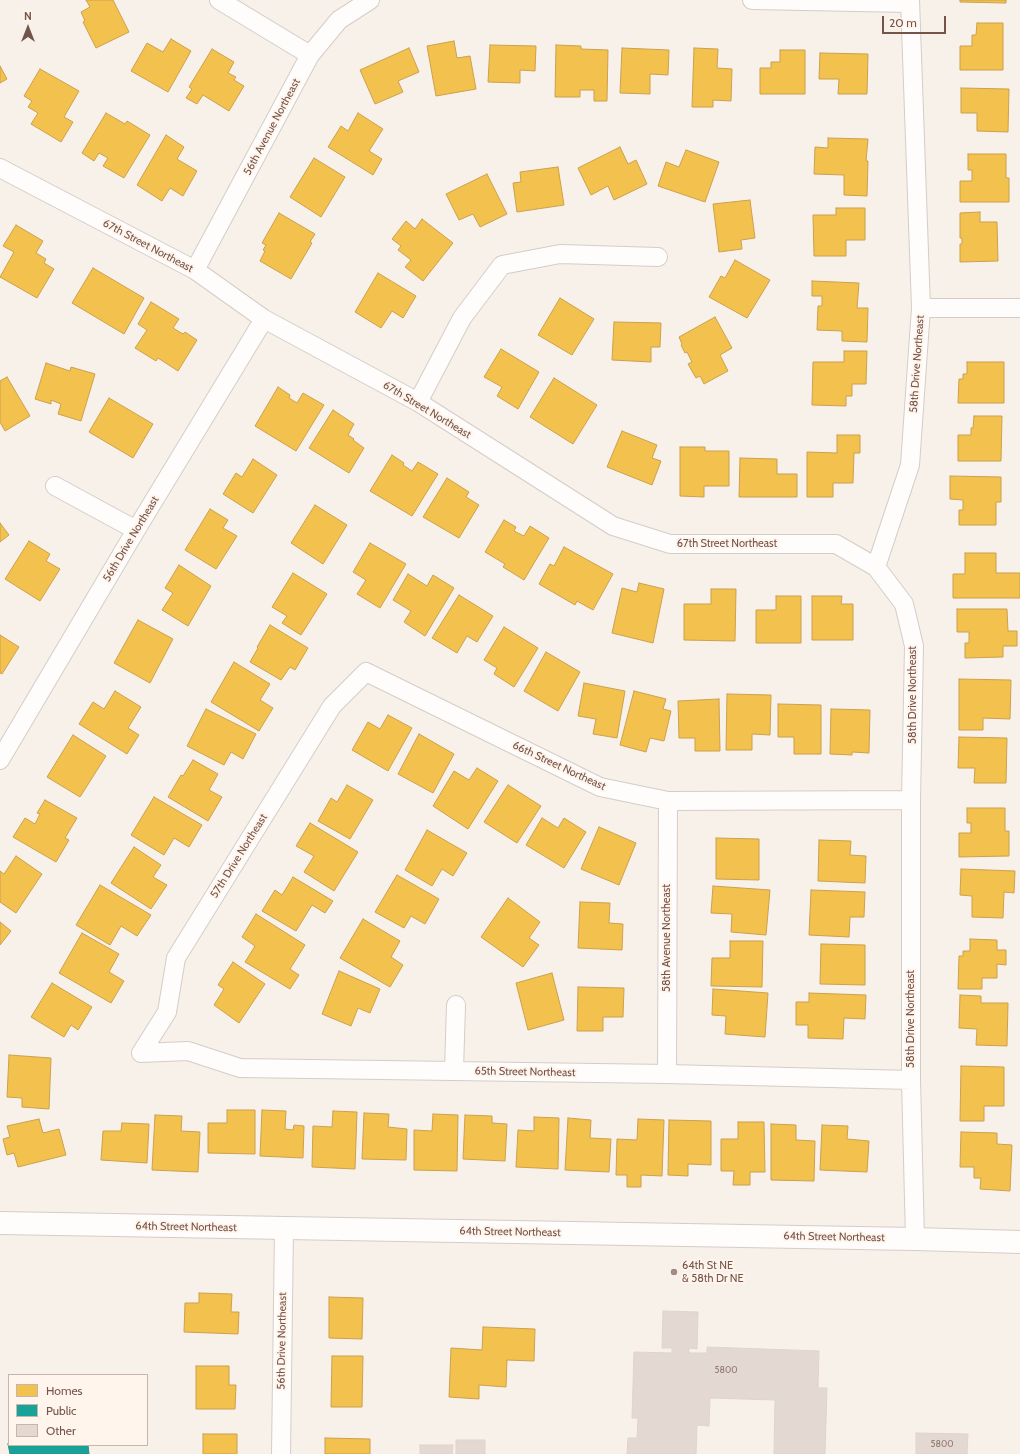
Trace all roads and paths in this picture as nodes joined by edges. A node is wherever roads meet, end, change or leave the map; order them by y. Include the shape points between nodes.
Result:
1 (219, 0) edge
2 (370, 0) edge
3 (752, 0) edge
4 (910, 2) edge
5 (310, 55) junction
6 (0, 168) edge
7 (658, 257) dead end
8 (195, 270) junction
9 (921, 308) junction
10 (1020, 308) edge
11 (264, 319) junction
12 (418, 402) junction
13 (55, 486) dead end
14 (136, 530) junction
15 (876, 567) junction
16 (366, 672) joint
17 (0, 760) edge
18 (911, 800) junction
19 (668, 801) junction
20 (456, 1005) dead end
21 (141, 1053) joint
22 (454, 1071) junction
23 (667, 1074) junction
24 (911, 1080) junction
25 (0, 1223) edge
26 (284, 1229) junction
27 (915, 1239) junction
28 (1020, 1242) edge
29 (281, 1454) edge

1 - 5 street
2 - 5 street, 56th Avenue Northeast via 339,20
3 - 4 street
4 - 9 street, 58th Drive Northeast
5 - 8 street, 56th Avenue Northeast
6 - 8 street, 67th Street Northeast
7 - 12 street via 560,254 502,265 462,318
8 - 11 street, 67th Street Northeast
9 - 10 street
9 - 15 street, 58th Drive Northeast via 910,465
11 - 12 street, 67th Street Northeast
11 - 14 street, 56th Drive Northeast
12 - 15 street, 67th Street Northeast via 613,526 670,544 836,544
13 - 14 street
14 - 17 street, 56th Drive Northeast
15 - 18 street, 58th Drive Northeast via 904,604 914,646
16 - 19 street, 66th Street Northeast via 600,787
16 - 21 street, 57th Drive Northeast via 332,706 176,958 167,1012
18 - 19 street, 66th Street Northeast
18 - 24 street, 58th Drive Northeast
19 - 23 street, 58th Avenue Northeast
20 - 22 street
21 - 22 street, 65th Street Northeast via 188,1050 240,1068
22 - 23 street, 65th Street Northeast
23 - 24 street, 65th Street Northeast
24 - 27 street, 58th Drive Northeast
25 - 26 main road, 64th Street Northeast
26 - 27 main road, 64th Street Northeast
26 - 29 street, 56th Drive Northeast
27 - 28 main road, 64th Street Northeast

